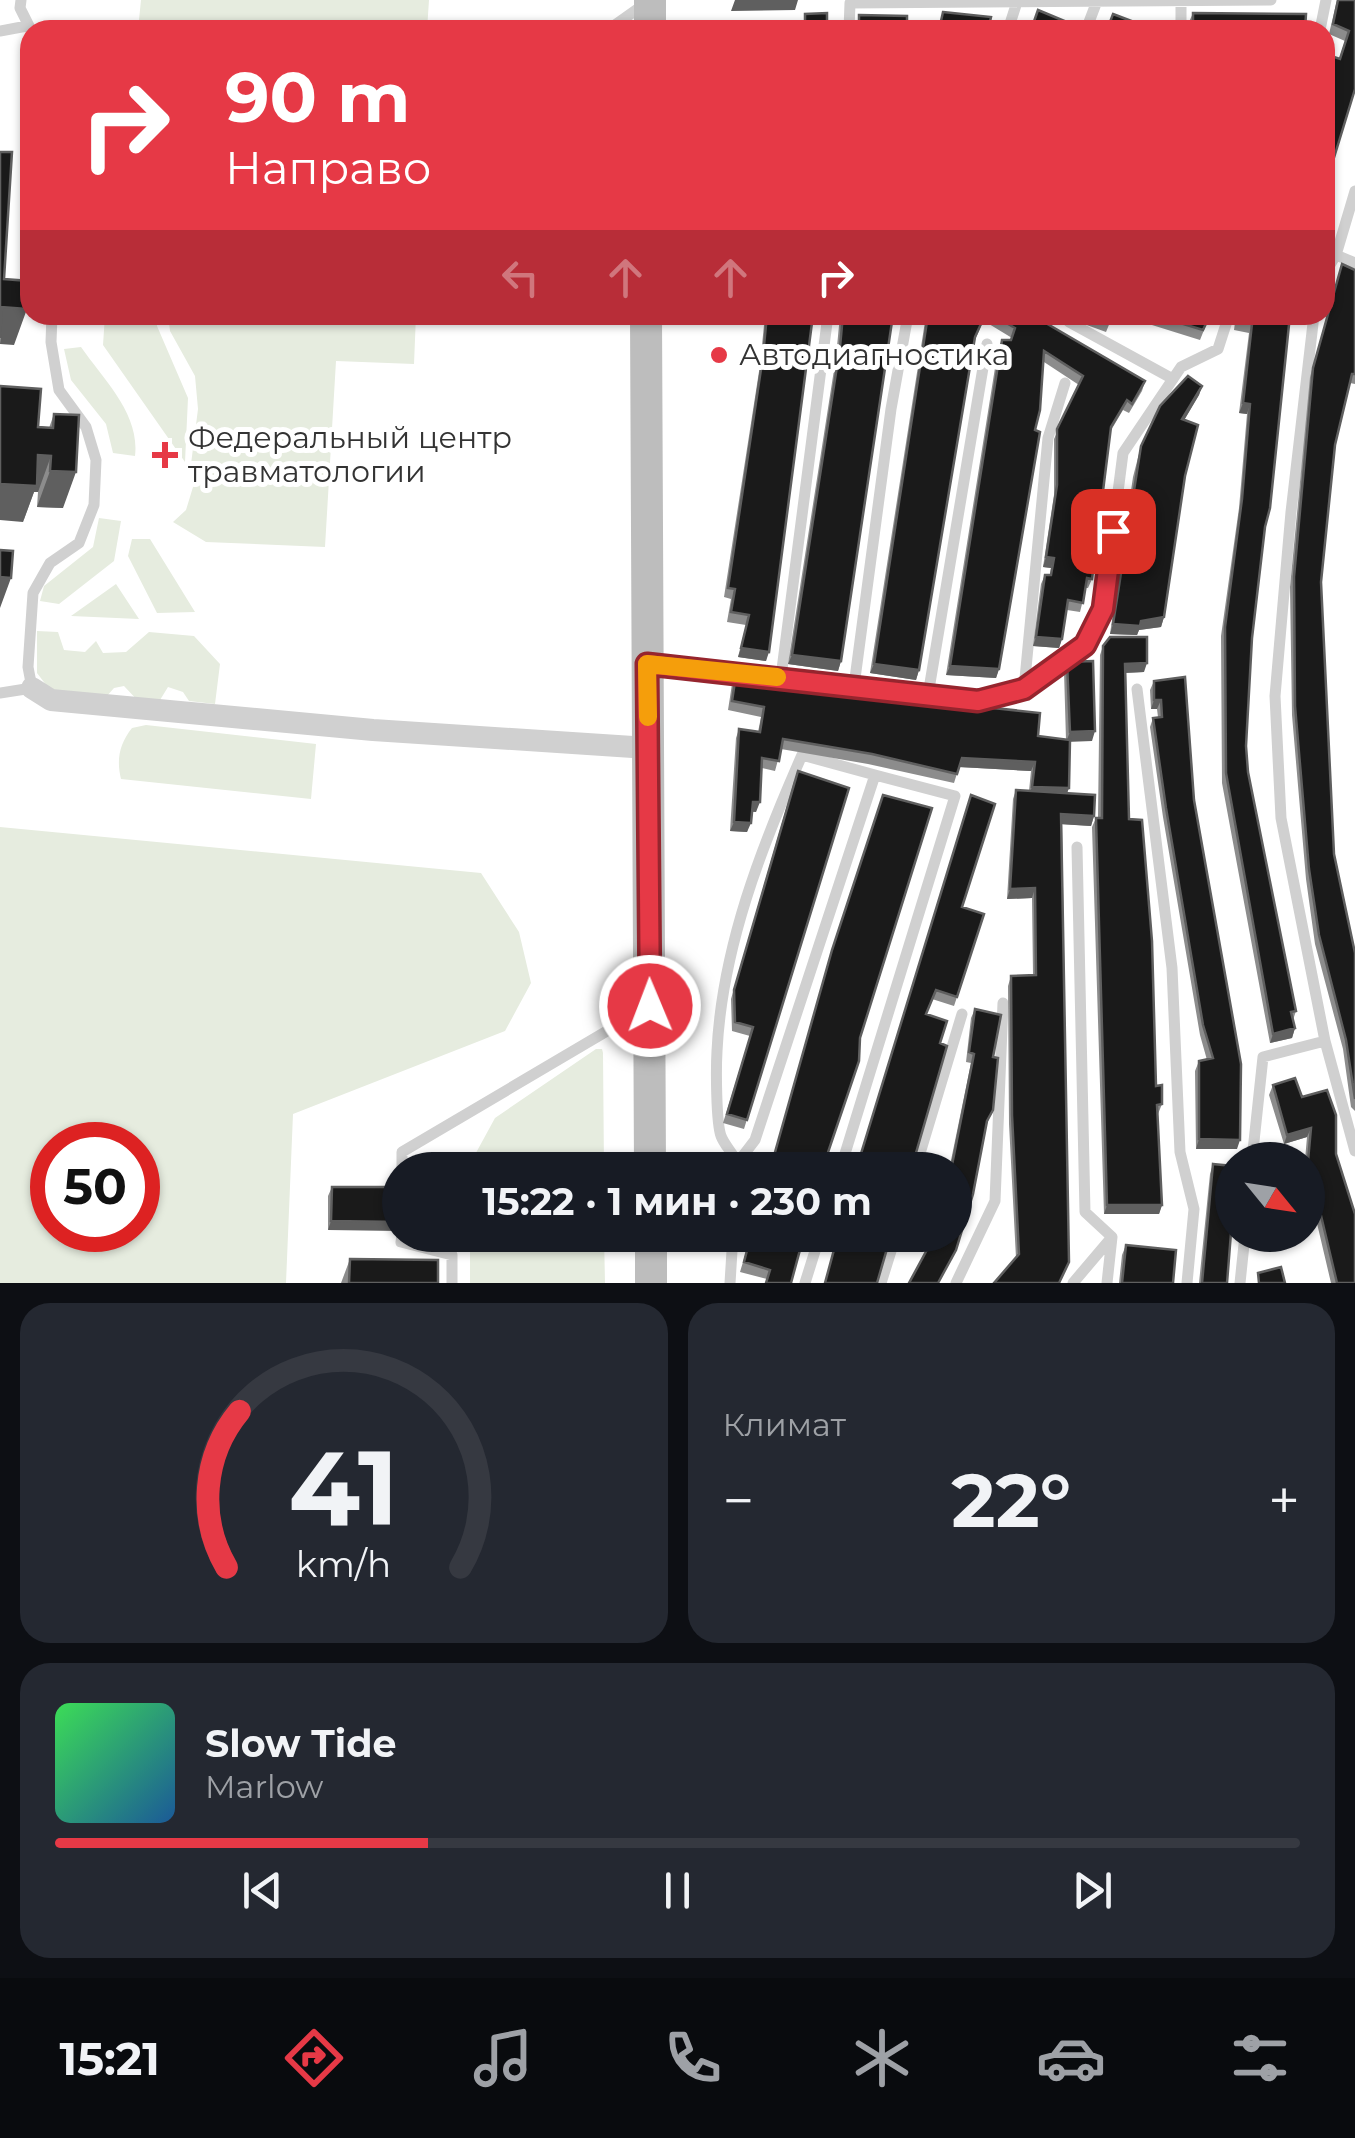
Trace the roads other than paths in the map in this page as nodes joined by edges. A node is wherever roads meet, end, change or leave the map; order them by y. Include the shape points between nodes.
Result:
1 (650, 0) edge
2 (1181, 0) edge
3 (1270, 0) edge
4 (1097, 1) edge
5 (1017, 2) edge
6 (622, 20) edge
7 (849, 20) edge
8 (1355, 191) edge
9 (1336, 255) joint
10 (1355, 263) edge
11 (52, 325) edge
12 (646, 325) edge
13 (827, 325) edge
14 (906, 325) edge
15 (1082, 325) edge
16 (1226, 325) edge
17 (1313, 325) edge
18 (987, 344) dead end
19 (1173, 380) junction
20 (1065, 383) dead end
21 (647, 664) junction
22 (781, 677) junction
23 (854, 686) junction
24 (32, 688) junction
25 (1024, 689) junction
26 (1137, 689) dead end
27 (0, 693) edge
28 (928, 695) junction
29 (648, 748) junction
30 (875, 775) junction
31 (1077, 847) dead end
32 (1003, 1003) dead end
33 (650, 1006) junction
34 (962, 1014) dead end
35 (1325, 1040) junction
36 (1254, 1142) edge
37 (1355, 1151) edge
38 (402, 1152) edge
39 (650, 1152) edge
40 (728, 1152) edge
41 (747, 1152) edge
42 (846, 1152) edge
43 (920, 1152) edge
44 (1112, 1237) junction
45 (440, 1252) edge
46 (654, 1252) edge
47 (732, 1252) edge
48 (815, 1252) edge
49 (891, 1252) edge
50 (1243, 1252) edge
51 (452, 1283) edge
52 (651, 1283) edge
53 (730, 1283) edge
54 (805, 1283) edge
55 (881, 1283) edge
56 (956, 1283) edge
57 (1073, 1283) edge
58 (1107, 1283) edge
59 (1186, 1283) edge
60 (1240, 1283) edge

1 - 6 lane
2 - 3 lane
2 - 4 lane
4 - 5 lane
5 - 7 lane via 850,3
8 - 9 lane
9 - 10 lane
11 - 24 lane via 58,390 86,427 96,460 94,505 79,543 50,563 33,594
12 - 21 main road
13 - 22 lane
14 - 23 lane
15 - 19 lane
16 - 19 lane via 1218,349 1181,367
17 - 35 lane via 1275,696 1281,818
18 - 28 lane
19 - 25 lane via 1124,454 1103,609 1085,645
20 - 25 lane via 1048,438
21 - 22 lane
21 - 29 main road
22 - 23 lane
23 - 28 lane
24 - 27 lane
24 - 29 street via 51,700
25 - 28 lane via 978,701
26 - 59 lane via 1172,968 1180,1152 1194,1209
29 - 33 main road
30 - 40 lane via 802,755 761,848 728,973 717,1051 720,1134
30 - 41 lane
30 - 42 lane via 955,796
31 - 44 lane via 1085,1212
32 - 56 lane via 994,1201
33 - 38 lane
33 - 39 main road
34 - 43 lane
35 - 36 lane via 1263,1057
35 - 37 lane
44 - 57 lane
44 - 58 lane
45 - 51 lane via 452,1255
46 - 52 main road
47 - 53 lane
48 - 54 lane
49 - 55 lane
50 - 60 lane

